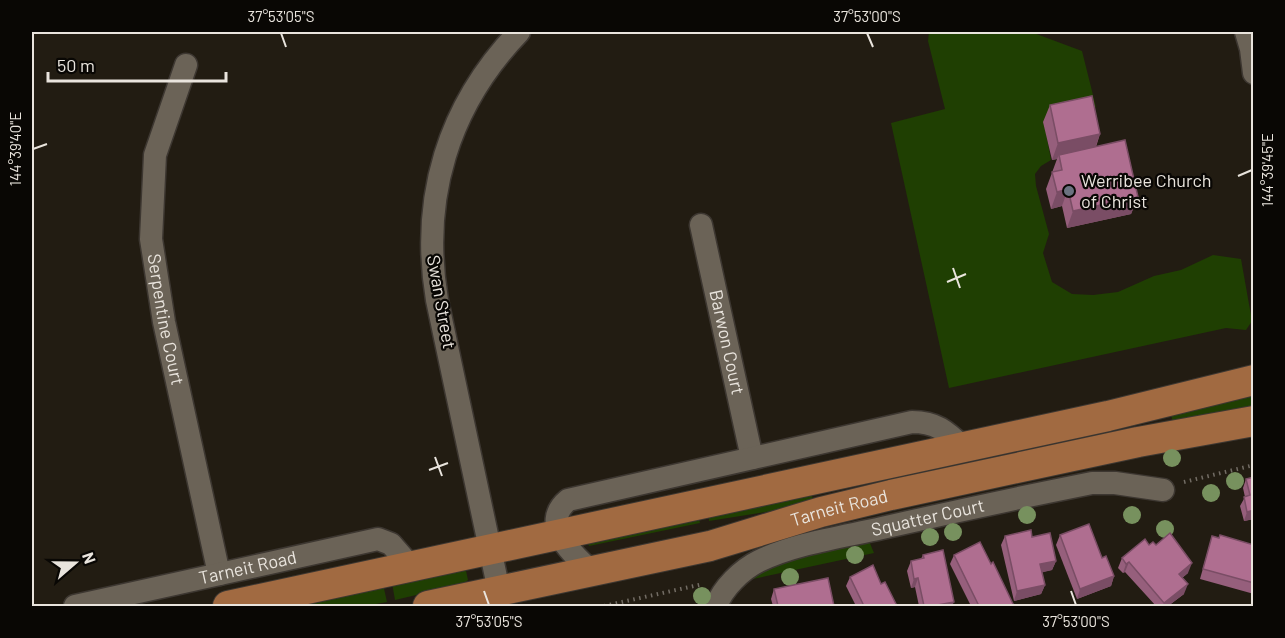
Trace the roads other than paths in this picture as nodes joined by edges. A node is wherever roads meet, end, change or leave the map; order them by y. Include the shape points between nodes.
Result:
1 (519, 32) edge
2 (1246, 32) edge
3 (186, 65) dead end
4 (1254, 73) edge
5 (701, 225) dead end
6 (1254, 380) edge
7 (1254, 421) edge
8 (963, 447) junction
9 (752, 458) junction
10 (1163, 489) road end
11 (559, 534) junction
12 (491, 549) junction
13 (411, 567) junction
14 (591, 571) junction
15 (219, 574) junction
16 (499, 591) junction
17 (75, 606) edge
18 (228, 606) edge
19 (428, 606) edge
20 (716, 606) edge

1 - 12 street, Swan Street via 484,72 461,112 443,162 432,219 437,300
2 - 4 street
3 - 15 street, Serpentine Court via 155,155 151,239 164,322
5 - 9 street, Barwon Court
6 - 8 main road, Tarneit Road
7 - 14 main road, Tarneit Road via 891,495 710,546
8 - 9 street via 932,423 912,422
8 - 11 main road, Tarneit Road
9 - 11 street via 568,500 557,516
10 - 20 street, Squatter Court via 1104,482 788,550 757,562 736,578
11 - 12 main road, Tarneit Road
11 - 14 street via 564,545
12 - 13 main road, Tarneit Road
12 - 16 street, Swan Street
13 - 15 street, Tarneit Road via 391,544 378,539
13 - 18 main road, Tarneit Road
14 - 16 main road, Tarneit Road
15 - 17 street, Tarneit Road
16 - 19 main road, Tarneit Road

